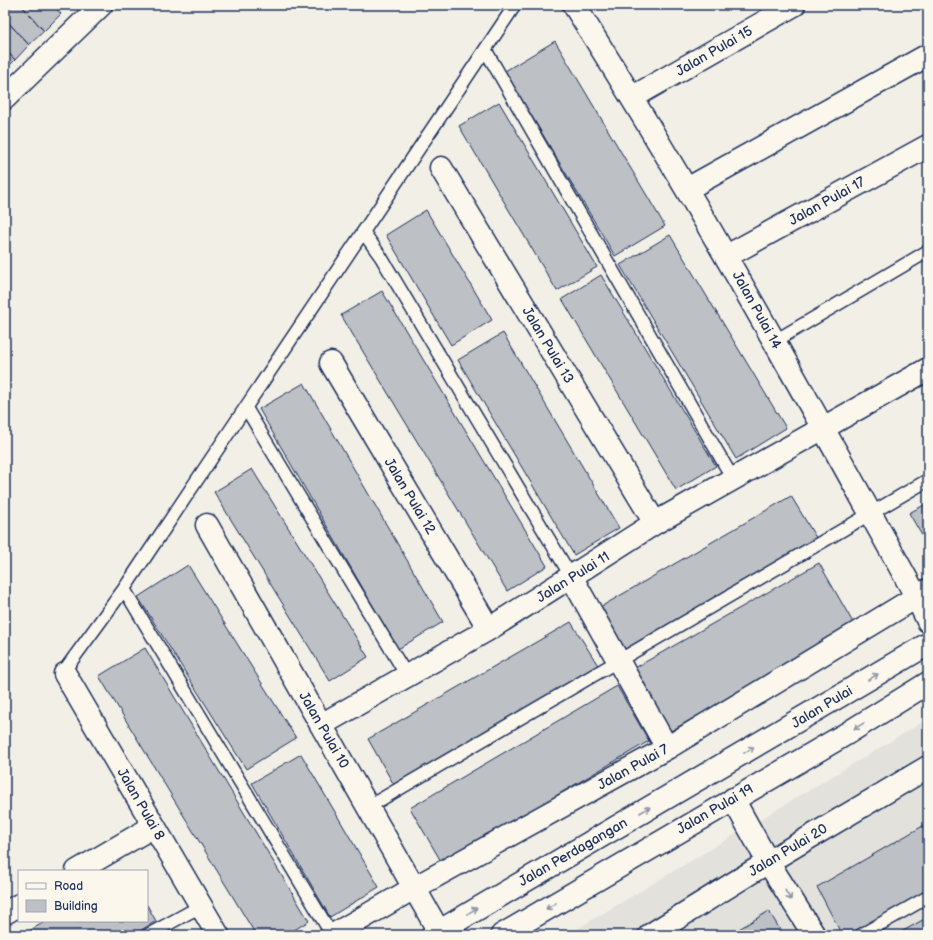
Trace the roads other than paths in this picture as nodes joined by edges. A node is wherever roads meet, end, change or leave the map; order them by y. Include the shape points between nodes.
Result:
1 (101, 5) edge
2 (515, 5) edge
3 (574, 5) edge
4 (794, 5) edge
5 (486, 50) junction
6 (928, 55) edge
7 (633, 97) junction
8 (5, 98) edge
9 (928, 146) edge
10 (441, 168) dead end
11 (687, 189) junction
12 (364, 233) junction
13 (928, 251) edge
14 (727, 256) junction
15 (775, 341) junction
16 (331, 363) dead end
17 (928, 369) edge
18 (246, 408) junction
19 (823, 427) junction
20 (733, 479) junction
21 (928, 480) edge
22 (871, 514) junction
23 (655, 523) junction
24 (207, 525) dead end
25 (572, 578) junction
26 (124, 589) junction
27 (922, 593) edge
28 (928, 621) edge
29 (489, 629) junction
30 (928, 644) edge
31 (618, 662) junction
32 (65, 674) joint
33 (407, 676) junction
34 (928, 683) edge
35 (321, 725) junction
36 (667, 748) junction
37 (928, 767) edge
38 (715, 770) joint
39 (733, 799) junction
40 (368, 807) junction
41 (154, 826) junction
42 (768, 862) junction
43 (79, 870) edge
44 (414, 888) junction
45 (928, 896) edge
46 (18, 906) edge
47 (201, 906) junction
48 (5, 913) edge
49 (437, 934) edge
50 (148, 935) edge
51 (218, 935) edge
52 (332, 935) edge
53 (502, 935) edge
54 (650, 935) edge
55 (814, 935) edge
56 (861, 935) edge

1 - 8 street
2 - 5 lane
3 - 7 street, Jalan Pulai 14
4 - 7 street, Jalan Pulai 15
5 - 12 lane
5 - 20 lane
6 - 11 street
7 - 11 street, Jalan Pulai 14
9 - 14 street, Jalan Pulai 17
10 - 23 street, Jalan Pulai 13
11 - 14 street, Jalan Pulai 14
12 - 18 lane
12 - 25 lane via 381,257
13 - 15 lane
14 - 15 street, Jalan Pulai 14
15 - 19 street, Jalan Pulai 14
16 - 29 street, Jalan Pulai 12
17 - 19 street, Jalan Pulai 11
18 - 26 lane
18 - 33 lane
19 - 20 street, Jalan Pulai 11
19 - 22 street, Jalan Pulai 14
20 - 23 street, Jalan Pulai 11
21 - 22 lane
22 - 27 street, Jalan Pulai 14
22 - 31 lane
23 - 25 street, Jalan Pulai 11
24 - 35 street, Jalan Pulai 10
25 - 29 street, Jalan Pulai 11
25 - 31 street
26 - 32 lane via 67,667
26 - 52 lane
27 - 28 street, Jalan Pulai 14
27 - 36 street, Jalan Pulai 7
29 - 33 street, Jalan Pulai 11
38 -> 30 street, Jalan Pulai
31 - 36 street
31 - 40 lane
32 - 41 street, Jalan Pulai 8
33 - 35 street, Jalan Pulai 11
34 -> 39 street, Jalan Pulai 19
35 - 40 street, Jalan Pulai 10
36 - 44 street, Jalan Pulai 7
37 - 42 street, Jalan Pulai 20
49 -> 38 street, Jalan Perdagangan via 587,843
39 - 42 street
39 -> 53 street, Jalan Pulai 19
40 - 44 street, Jalan Pulai 10
41 - 43 street
41 - 47 street, Jalan Pulai 8
42 - 54 street, Jalan Pulai 20
42 -> 55 street
44 - 49 street, Jalan Pulai 10
44 - 52 street, Jalan Pulai 7
45 - 56 lane
46 - 48 street
47 - 50 lane
47 - 51 street, Jalan Pulai 8

